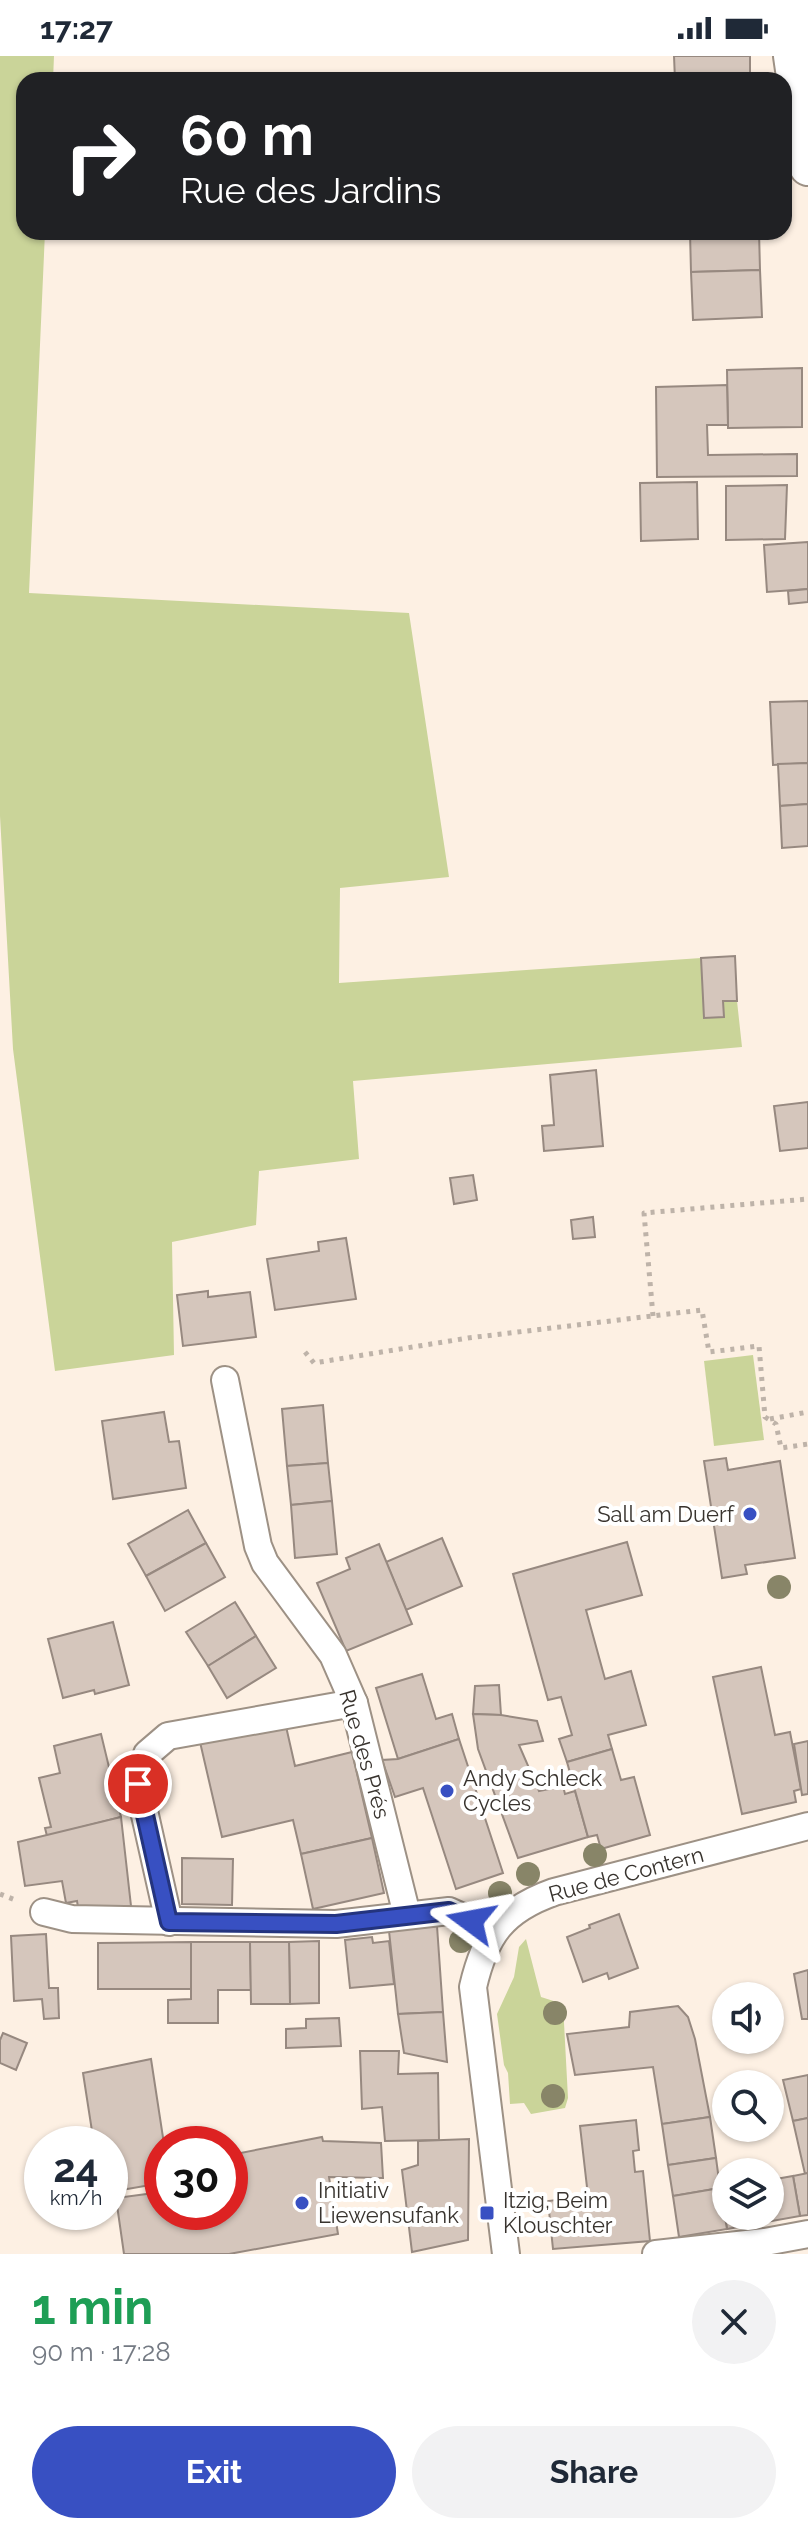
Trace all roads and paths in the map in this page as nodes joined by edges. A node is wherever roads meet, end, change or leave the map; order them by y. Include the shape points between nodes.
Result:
1 (792, 56) edge
2 (808, 167) edge
3 (808, 1199) edge
4 (653, 1316) junction
5 (305, 1352) dead end
6 (225, 1380) dead end
7 (808, 1412) edge
8 (768, 1419) junction
9 (808, 1444) edge
10 (354, 1703) junction
11 (808, 1826) edge
12 (44, 1912) dead end
13 (407, 1915) junction
14 (169, 1922) junction
15 (493, 1931) junction
16 (808, 2234) edge
17 (506, 2254) edge
18 (656, 2254) edge

1 - 2 main road
3 - 4 path via 644,1213
4 - 5 path via 314,1363
4 - 8 path via 702,1310 709,1352 759,1346
6 - 10 street, Rue des Prés via 258,1546 333,1655
7 - 8 path
8 - 9 path via 776,1424 781,1448
10 - 13 street, Rue des Prés
10 - 14 street via 168,1736 147,1754 138,1784
11 - 15 street, Rue de Contern via 530,1900
12 - 14 street via 72,1919
13 - 14 street via 336,1924
13 - 15 street via 449,1911
15 - 17 street, Rue de Contern via 473,1987
16 - 18 street

